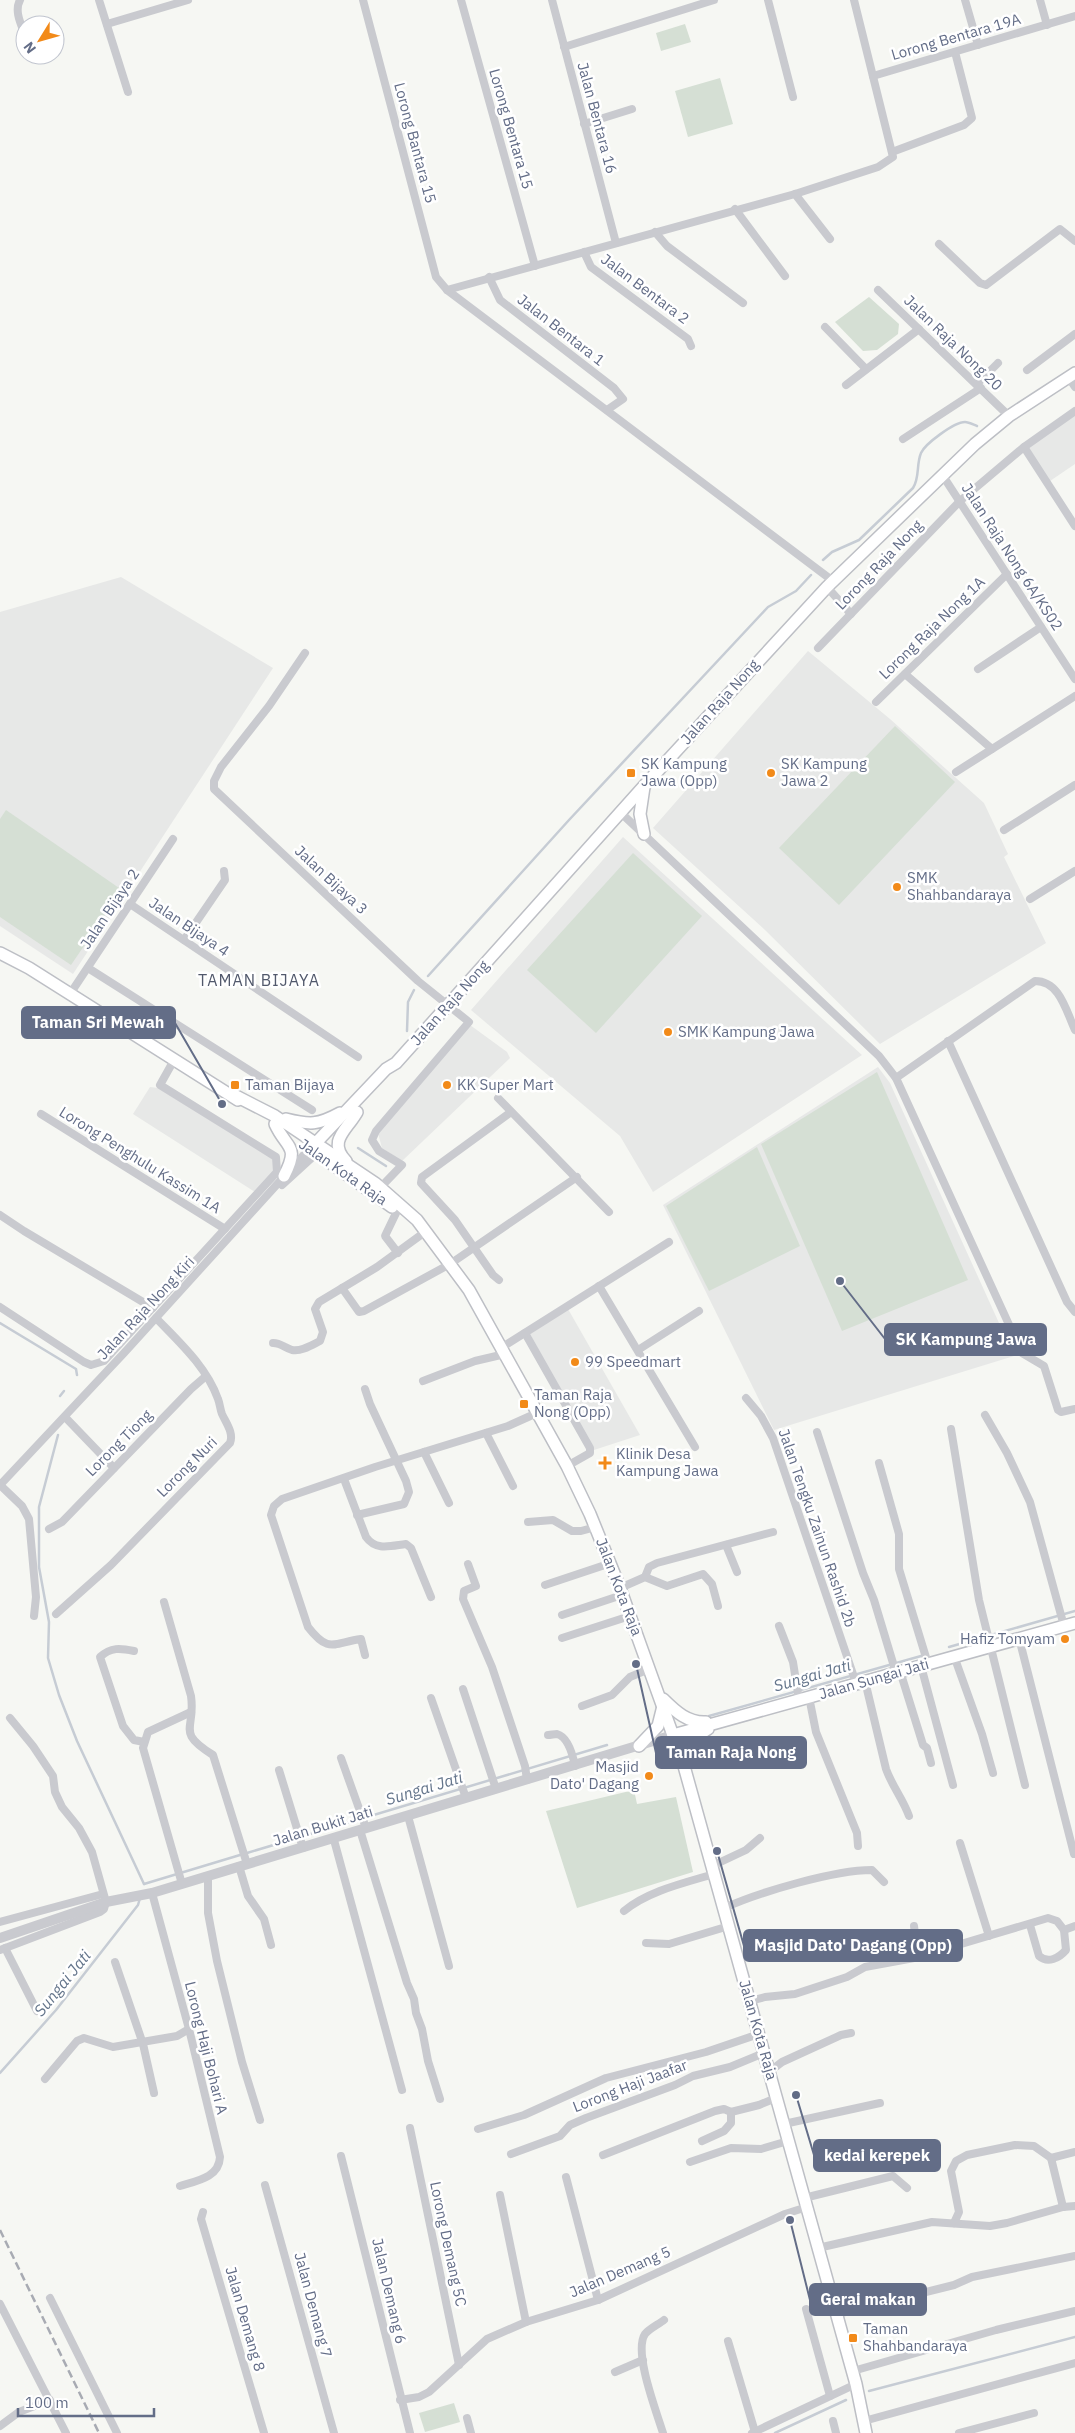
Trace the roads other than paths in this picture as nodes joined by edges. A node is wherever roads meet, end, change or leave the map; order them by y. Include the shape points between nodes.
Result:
1 (20, 0) edge
2 (99, 0) edge
3 (188, 0) edge
4 (363, 0) edge
5 (460, 0) edge
6 (552, 0) edge
7 (714, 0) edge
8 (768, 0) edge
9 (854, 0) edge
10 (965, 0) edge
11 (1040, 0) edge
12 (19, 15) edge
13 (1075, 16) edge
14 (107, 24) junction
15 (1047, 25) junction
16 (978, 45) junction
17 (564, 48) junction
18 (955, 52) junction
19 (873, 76) junction
20 (128, 92) dead end
21 (793, 97) dead end
22 (632, 109) dead end
23 (584, 124) junction
24 (893, 154) junction
25 (795, 194) junction
26 (735, 210) junction
27 (655, 232) junction
28 (830, 239) dead end
29 (1075, 241) edge
30 (616, 243) junction
31 (939, 244) dead end
32 (584, 252) junction
33 (535, 266) junction
34 (785, 276) dead end
35 (489, 277) junction
36 (446, 290) junction
37 (878, 290) dead end
38 (743, 304) dead end
39 (824, 327) dead end
40 (918, 329) junction
41 (1075, 334) edge
42 (691, 346) dead end
43 (998, 363) dead end
44 (866, 369) junction
45 (1026, 370) dead end
46 (1073, 379) edge
47 (846, 385) dead end
48 (979, 386) junction
49 (607, 410) junction
50 (1075, 411) edge
51 (1009, 416) junction
52 (903, 439) dead end
53 (1024, 446) junction
54 (943, 476) junction
55 (960, 501) junction
56 (1075, 526) edge
57 (1007, 574) junction
58 (830, 584) junction
59 (851, 614) junction
60 (1041, 627) junction
61 (818, 648) dead end
62 (305, 653) dead end
63 (978, 669) dead end
64 (905, 674) junction
65 (1075, 679) edge
66 (1075, 696) edge
67 (876, 702) dead end
68 (992, 749) junction
69 (956, 772) dead end
70 (644, 786) junction
71 (1075, 786) edge
72 (621, 813) junction
73 (1004, 830) dead end
74 (644, 834) junction
75 (173, 839) dead end
76 (1075, 871) edge
77 (224, 872) dead end
78 (1030, 899) dead end
79 (130, 904) junction
80 (184, 940) junction
81 (0, 944) edge
82 (0, 953) edge
83 (29, 968) junction
84 (88, 968) junction
85 (70, 994) junction
86 (448, 1006) junction
87 (1075, 1030) edge
88 (948, 1041) junction
89 (358, 1057) dead end
90 (174, 1060) junction
91 (896, 1078) junction
92 (498, 1098) dead end
93 (354, 1109) junction
94 (312, 1110) dead end
95 (511, 1112) junction
96 (41, 1114) dead end
97 (275, 1120) junction
98 (316, 1148) junction
99 (353, 1168) junction
100 (284, 1176) junction
101 (577, 1177) junction
102 (272, 1191) junction
103 (378, 1191) junction
104 (397, 1210) junction
105 (609, 1212) dead end
106 (0, 1215) edge
107 (226, 1229) junction
108 (423, 1230) junction
109 (670, 1242) dead end
110 (475, 1247) junction
111 (398, 1253) junction
112 (450, 1264) junction
113 (499, 1280) dead end
114 (600, 1286) junction
115 (342, 1288) junction
116 (0, 1307) edge
117 (154, 1308) junction
118 (698, 1311) dead end
119 (1075, 1312) edge
120 (156, 1318) junction
121 (525, 1333) junction
122 (273, 1343) dead end
123 (638, 1350) junction
124 (503, 1351) junction
125 (206, 1376) junction
126 (423, 1381) dead end
127 (365, 1389) dead end
128 (746, 1398) dead end
129 (1075, 1409) edge
130 (537, 1413) junction
131 (985, 1415) dead end
132 (65, 1416) junction
133 (951, 1429) dead end
134 (817, 1432) dead end
135 (486, 1433) junction
136 (695, 1447) dead end
137 (424, 1452) junction
138 (397, 1461) junction
139 (879, 1463) dead end
140 (567, 1466) junction
141 (114, 1468) junction
142 (344, 1479) junction
143 (0, 1485) edge
144 (513, 1486) dead end
145 (449, 1503) dead end
146 (357, 1515) junction
147 (528, 1522) dead end
148 (596, 1527) junction
149 (50, 1529) dead end
150 (772, 1532) dead end
151 (726, 1544) junction
152 (610, 1563) junction
153 (468, 1564) dead end
154 (737, 1572) dead end
155 (645, 1577) junction
156 (545, 1585) dead end
157 (621, 1592) junction
158 (431, 1597) dead end
159 (164, 1602) dead end
160 (718, 1606) dead end
161 (56, 1614) dead end
162 (34, 1616) dead end
163 (562, 1616) dead end
164 (630, 1616) junction
165 (1066, 1620) edge
166 (778, 1626) dead end
167 (562, 1638) dead end
168 (1020, 1638) junction
169 (988, 1640) junction
170 (134, 1651) dead end
171 (365, 1655) dead end
172 (954, 1656) junction
173 (925, 1665) junction
174 (896, 1668) junction
175 (650, 1669) junction
176 (857, 1679) junction
177 (463, 1689) dead end
178 (801, 1694) junction
179 (431, 1698) dead end
180 (661, 1701) junction
181 (582, 1706) dead end
182 (191, 1712) junction
183 (10, 1718) dead end
184 (720, 1722) junction
185 (548, 1735) dead end
186 (673, 1735) junction
187 (144, 1742) junction
188 (639, 1746) junction
189 (340, 1758) dead end
190 (573, 1758) junction
191 (931, 1763) dead end
192 (684, 1766) junction
193 (279, 1770) dead end
194 (526, 1773) junction
195 (993, 1773) dead end
196 (494, 1783) junction
197 (953, 1785) dead end
198 (1025, 1785) dead end
199 (464, 1792) junction
200 (408, 1816) junction
201 (909, 1816) dead end
202 (363, 1824) junction
203 (760, 1838) dead end
204 (334, 1840) junction
205 (300, 1841) junction
206 (960, 1844) dead end
207 (858, 1846) dead end
208 (1074, 1854) edge
209 (243, 1865) junction
210 (713, 1870) junction
211 (208, 1876) junction
212 (181, 1880) junction
213 (884, 1882) dead end
214 (150, 1894) junction
215 (105, 1898) junction
216 (724, 1908) junction
217 (624, 1911) dead end
218 (0, 1922) edge
219 (1030, 1925) junction
220 (729, 1926) junction
221 (914, 1926) dead end
222 (1075, 1926) edge
223 (1064, 1930) junction
224 (989, 1936) junction
225 (0, 1938) edge
226 (646, 1943) dead end
227 (271, 1945) dead end
228 (3, 1949) edge
229 (918, 1956) junction
230 (115, 1962) dead end
231 (449, 1966) dead end
232 (750, 2001) junction
233 (37, 2011) dead end
234 (189, 2029) junction
235 (851, 2033) dead end
236 (759, 2034) junction
237 (142, 2040) junction
238 (764, 2053) junction
239 (769, 2072) junction
240 (45, 2079) dead end
241 (402, 2090) dead end
242 (154, 2093) dead end
243 (440, 2098) dead end
244 (776, 2098) junction
245 (880, 2103) dead end
246 (731, 2112) junction
247 (260, 2120) dead end
248 (784, 2124) junction
249 (410, 2128) dead end
250 (478, 2129) dead end
251 (788, 2140) junction
252 (702, 2141) dead end
253 (1075, 2152) edge
254 (511, 2154) dead end
255 (603, 2155) dead end
256 (341, 2156) dead end
257 (1051, 2158) junction
258 (690, 2162) dead end
259 (566, 2177) dead end
260 (265, 2185) dead end
261 (180, 2186) dead end
262 (908, 2188) dead end
263 (500, 2195) dead end
264 (806, 2203) junction
265 (1075, 2206) edge
266 (1063, 2207) junction
267 (203, 2212) dead end
268 (954, 2223) junction
269 (818, 2248) junction
270 (1075, 2256) edge
271 (50, 2298) dead end
272 (598, 2300) junction
273 (0, 2304) edge
274 (806, 2310) dead end
275 (1075, 2311) edge
276 (837, 2314) junction
277 (664, 2320) dead end
278 (9, 2321) junction
279 (526, 2322) junction
280 (0, 2324) edge
281 (728, 2341) dead end
282 (643, 2360) junction
283 (1075, 2363) edge
284 (459, 2365) junction
285 (853, 2371) junction
286 (615, 2372) dead end
287 (856, 2384) junction
288 (830, 2396) junction
289 (50, 2400) junction
290 (400, 2400) junction
291 (1034, 2413) dead end
292 (467, 2418) dead end
293 (833, 2421) dead end
294 (864, 2421) junction
295 (0, 2426) edge
296 (753, 2432) edge
297 (66, 2433) edge
298 (117, 2433) edge
299 (264, 2433) edge
300 (334, 2433) edge
301 (410, 2433) edge
302 (471, 2433) edge
303 (663, 2433) edge
304 (836, 2433) edge
305 (866, 2433) edge
306 (959, 2433) edge

1 - 12 street
2 - 14 street
3 - 14 street
4 - 36 street, Lorong Bantara 15 via 436,277
5 - 33 street, Lorong Bentara 15
6 - 17 street, Jalan Bentara 16
7 - 17 street
8 - 21 street
9 - 19 street
10 - 16 street
11 - 15 street
13 - 15 street, Lorong Bentara 19A
14 - 20 street
15 - 16 street, Lorong Bentara 19A
16 - 18 street, Lorong Bentara 19A
17 - 23 street, Jalan Bentara 16
18 - 19 street, Lorong Bentara 19A
18 - 24 street via 972,118 964,125
19 - 24 street
22 - 23 street
23 - 30 street, Jalan Bentara 16
24 - 25 street via 878,167
25 - 26 street
25 - 28 street
26 - 27 street
26 - 34 street
27 - 30 street
27 - 38 street via 667,246
29 - 31 street via 1060,229 986,285
30 - 32 street
32 - 33 street
32 - 42 street, Jalan Bentara 2 via 592,267 688,338
33 - 35 street
35 - 36 street
35 - 49 street, Jalan Bentara 1 via 500,300 614,388 623,399
36 - 49 street
37 - 40 street, Jalan Raja Nong 20
39 - 44 street
40 - 44 street
40 - 48 street, Jalan Raja Nong 20
41 - 45 street
43 - 48 street
44 - 47 street
46 - 51 main road, Jalan Raja Nong
48 - 51 street, Jalan Raja Nong 20
48 - 52 street
49 - 58 street
50 - 53 street, Lorong Raja Nong
51 - 54 main road, Jalan Raja Nong
53 - 55 street, Lorong Raja Nong
53 - 56 street
54 - 55 street, Jalan Raja Nong 6A/KS02
54 - 58 main road, Jalan Raja Nong
55 - 57 street, Jalan Raja Nong 6A/KS02
55 - 59 street, Lorong Raja Nong
57 - 60 street, Jalan Raja Nong 6A/KS02
57 - 64 street, Lorong Raja Nong 1A
58 - 59 street
58 - 70 main road, Jalan Raja Nong
59 - 61 street, Lorong Raja Nong
60 - 63 street
60 - 65 street, Jalan Raja Nong 6A/KS02
62 - 86 street, Jalan Bijaya 3 via 221,767 214,780 217,793
64 - 67 street, Lorong Raja Nong 1A
64 - 68 street
66 - 68 street
68 - 69 street
70 - 72 main road, Jalan Raja Nong
70 - 74 main road via 640,814
71 - 73 street
72 - 74 street
72 - 86 main road, Jalan Raja Nong
74 - 91 street via 879,1056
75 - 79 street, Jalan Bijaya 2
76 - 78 street
77 - 80 street via 225,880
79 - 80 street, Jalan Bijaya 4
79 - 84 street, Jalan Bijaya 2
80 - 89 street, Jalan Bijaya 4
81 - 83 main road, Jalan Kota Raja
82 - 83 main road, Jalan Kota Raja
83 - 85 main road, Jalan Kota Raja
84 - 85 street, Jalan Bijaya 2
84 - 94 street
85 - 90 main road, Jalan Kota Raja
86 - 93 main road, Jalan Raja Nong via 396,1063 392,1075
86 - 103 street, Jalan Bijaya 3 via 469,1022 376,1131 372,1140 379,1151 402,1165
87 - 88 street via 1057,991 1044,981 1035,981
88 - 91 street
88 - 119 street via 1067,1302
90 - 97 main road, Jalan Kota Raja via 234,1095 241,1103
90 - 107 street via 160,1085 276,1157 277,1172
91 - 129 street via 1022,1353 1044,1366 1058,1410
92 - 95 street
93 - 97 main road via 318,1124
93 - 98 main road, Jalan Raja Nong
93 - 99 main road via 337,1144 338,1151
95 - 101 street
95 - 110 street via 422,1177 425,1190
96 - 107 street, Lorong Penghulu Kassim 1A
97 - 98 main road, Jalan Kota Raja
97 - 100 main road via 291,1152 292,1162
98 - 99 main road
98 - 100 street, Jalan Raja Nong Kiri
98 - 102 street
98 - 103 main road, Jalan Kota Raja
99 - 103 main road
100 - 102 street, Jalan Raja Nong Kiri
101 - 105 street
101 - 110 street
102 - 120 street, Jalan Raja Nong Kiri
103 - 104 main road, Jalan Kota Raja
103 - 108 main road via 417,1220
104 - 108 main road, Jalan Kota Raja
104 - 111 street via 384,1236
106 - 117 street
107 - 117 street
108 - 111 street
108 - 112 main road, Jalan Kota Raja
109 - 114 street
110 - 112 street
110 - 113 street
111 - 115 street
112 - 115 street via 364,1311 354,1308
112 - 124 main road, Jalan Kota Raja via 469,1290
114 - 121 street
114 - 123 street
115 - 122 street via 319,1302 315,1309 323,1332 320,1341 298,1350
116 - 117 street via 91,1365 106,1359
118 - 123 street
120 - 125 street, Lorong Nuri via 184,1346
120 - 132 street, Jalan Raja Nong Kiri
121 - 124 street
121 - 140 street via 590,1453
123 - 136 street
124 - 126 street
124 - 130 main road, Jalan Kota Raja
125 - 141 street, Lorong Tiong
125 - 161 street, Lorong Nuri via 229,1427 230,1443 111,1565
127 - 138 street
128 - 176 street, Jalan Tengku Zainun Rashid 2b via 773,1438
130 - 135 street
130 - 140 main road, Jalan Kota Raja
131 - 165 street via 1030,1502
132 - 141 street
132 - 143 street, Jalan Raja Nong Kiri
133 - 169 street via 968,1541
134 - 174 street
135 - 137 street
135 - 144 street
137 - 138 street
137 - 145 street
138 - 142 street
138 - 146 street via 409,1492 408,1500 397,1506
139 - 173 street via 899,1534 899,1569
140 - 148 main road, Jalan Kota Raja
141 - 149 street, Lorong Tiong via 62,1522
142 - 146 street
142 - 171 street via 282,1499 271,1514 308,1627 326,1645 361,1639
143 - 162 street via 22,1506 29,1519 36,1597
146 - 158 street via 371,1545 406,1544 411,1548
147 - 148 street via 553,1520 572,1531
148 - 152 main road, Jalan Kota Raja
150 - 151 street
151 - 154 street
151 - 155 street via 657,1563 649,1567
152 - 156 street
152 - 157 main road, Jalan Kota Raja
153 - 194 street via 476,1586 464,1591 463,1599 492,1667
155 - 157 street
155 - 160 street via 667,1586 704,1574 712,1584
157 - 163 street
157 - 164 main road, Jalan Kota Raja
159 - 182 street via 191,1696
164 - 167 street
164 - 175 main road, Jalan Kota Raja
165 - 168 main road, Jalan Sungai Jati
166 - 178 street via 793,1662
168 - 169 main road, Jalan Sungai Jati
168 - 208 street
169 - 172 main road, Jalan Sungai Jati
169 - 198 street
170 - 187 street via 108,1650 100,1657 123,1726 134,1740
172 - 173 main road, Jalan Sungai Jati
172 - 195 street
173 - 174 main road, Jalan Sungai Jati
173 - 197 street
174 - 176 main road, Jalan Sungai Jati
174 - 191 street
175 - 180 main road, Jalan Kota Raja
175 - 181 street via 630,1678 612,1695
176 - 178 main road, Jalan Sungai Jati
176 - 201 street, Jalan Tengku Zainun Rashid 2b via 891,1783 904,1801
177 - 196 street
178 - 184 main road, Jalan Sungai Jati
178 - 207 street via 857,1833
179 - 199 street
180 - 184 main road via 696,1723
180 - 186 main road, Jalan Kota Raja
180 - 188 main road via 658,1726
182 - 187 street via 148,1732
182 - 209 street via 190,1734 196,1744 213,1754
183 - 215 street via 53,1776 55,1792 62,1807 96,1858
184 - 186 main road, Jalan Sungai Jati
184 - 192 main road via 688,1742
185 - 190 street via 556,1734 563,1738
186 - 188 street, Jalan Bukit Jati
186 - 192 main road, Jalan Kota Raja
187 - 212 street via 143,1748
188 - 190 street, Jalan Bukit Jati
189 - 202 street
190 - 194 street, Jalan Bukit Jati
192 - 210 main road, Jalan Kota Raja
193 - 205 street
194 - 196 street, Jalan Bukit Jati
196 - 199 street, Jalan Bukit Jati
199 - 200 street, Jalan Bukit Jati
200 - 202 street, Jalan Bukit Jati
200 - 231 street
202 - 204 street, Jalan Bukit Jati
202 - 243 street
203 - 210 street
204 - 205 street, Jalan Bukit Jati
204 - 241 street
205 - 209 street, Jalan Bukit Jati
206 - 224 street
209 - 211 street, Jalan Bukit Jati
209 - 227 street via 248,1896 264,1918
210 - 216 main road, Jalan Kota Raja
210 - 217 street via 635,1902
211 - 212 street, Jalan Bukit Jati
211 - 247 street via 208,1914 217,1961
212 - 214 street, Jalan Bukit Jati
213 - 216 street via 872,1870 859,1870 800,1883
214 - 215 street, Jalan Bukit Jati via 135,1898
214 - 234 street, Lorong Haji Bohari A
215 - 218 street
215 - 225 street, Jalan Bukit Jati
215 - 228 street via 104,1909 100,1912
216 - 220 main road, Jalan Kota Raja
219 - 223 street via 1048,1918 1057,1921
219 - 223 street via 1039,1956 1044,1960 1052,1960 1066,1950
219 - 224 street
220 - 226 street via 669,1944
220 - 232 main road, Jalan Kota Raja
221 - 229 street
222 - 223 street
224 - 229 street
228 - 233 street
229 - 232 street via 865,1967 848,1977 795,1994 765,1996
230 - 237 street
232 - 236 main road, Jalan Kota Raja
234 - 237 street via 177,2036
234 - 261 street, Lorong Haji Bohari A via 220,2165 212,2175
235 - 239 street via 782,2062
236 - 238 main road, Jalan Kota Raja
236 - 250 street via 706,2052 606,2078 524,2115
237 - 240 street via 113,2047 84,2038
237 - 242 street
238 - 239 main road, Jalan Kota Raja
238 - 254 street, Lorong Haji Jaafar via 730,2067 693,2076 586,2118 570,2125 560,2136
239 - 244 main road, Jalan Kota Raja
244 - 246 street
244 - 248 main road, Jalan Kota Raja
245 - 248 street
246 - 252 street via 731,2123 724,2131
246 - 255 street via 724,2109
248 - 251 main road, Jalan Kota Raja
249 - 284 street, Lorong Demang 5C
251 - 258 street via 761,2149 732,2148
251 - 264 main road, Jalan Kota Raja
253 - 257 street
256 - 290 street, Jalan Demang 6
257 - 266 street
257 - 268 street via 1034,2146 1015,2145 967,2155 956,2161 951,2171 959,2212
259 - 272 street
260 - 300 street, Jalan Demang 7
262 - 264 street, Jalan Demang 5 via 893,2176
263 - 279 street
264 - 269 main road, Jalan Kota Raja
264 - 272 street, Jalan Demang 5
265 - 266 street
266 - 268 street via 1007,2223 965,2226
267 - 299 street, Jalan Demang 8 via 201,2219
268 - 269 street via 932,2222
269 - 276 main road, Jalan Kota Raja
270 - 276 street via 972,2277 954,2285
271 - 298 street
272 - 279 street, Jalan Demang 5
273 - 278 street
274 - 288 street
275 - 285 street
276 - 285 main road, Jalan Kota Raja
277 - 282 street via 646,2334 642,2344
278 - 280 street
278 - 289 street
279 - 284 street, Jalan Demang 5 via 487,2339
281 - 296 street
282 - 286 street
282 - 303 street
283 - 294 street
284 - 290 street, Jalan Demang 5 via 419,2398
285 - 287 main road, Jalan Kota Raja
287 - 288 street
287 - 294 main road, Jalan Kota Raja
288 - 296 street
289 - 295 street via 19,2412
289 - 297 street
290 - 301 street, Jalan Demang 6
291 - 306 street
292 - 302 street
293 - 304 street
294 - 305 main road, Jalan Kota Raja

